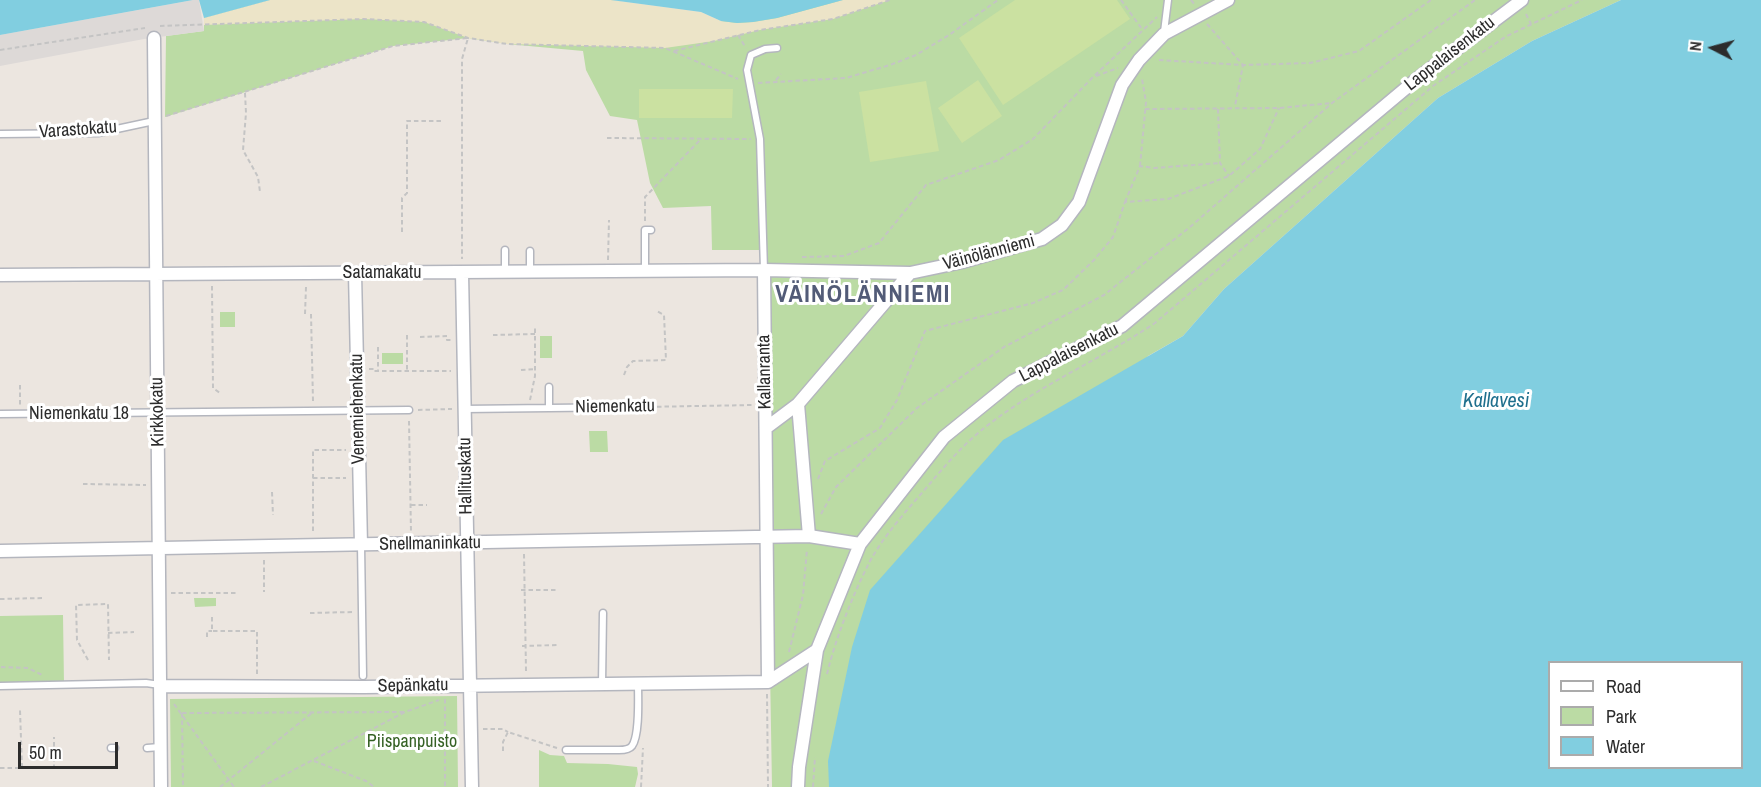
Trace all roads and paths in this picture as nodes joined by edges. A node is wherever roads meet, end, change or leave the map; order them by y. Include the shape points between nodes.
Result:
1 (890, 0) edge
2 (998, 0) edge
3 (1121, 0) edge
4 (1228, 0) edge
5 (1431, 0) edge
6 (1475, 0) edge
7 (1522, 0) edge
8 (1582, 0) edge
9 (1168, 3) edge
10 (1199, 15) junction
11 (1143, 30) junction
12 (1164, 34) junction
13 (738, 35) junction
14 (154, 38) dead end
15 (468, 38) junction
16 (777, 48) dead end
17 (0, 50) edge
18 (674, 51) junction
19 (751, 56) junction
20 (1139, 60) junction
21 (1243, 65) junction
22 (781, 74) dead end
23 (1093, 77) junction
24 (776, 80) junction
25 (748, 84) junction
26 (245, 93) junction
27 (1332, 103) junction
28 (1235, 107) junction
29 (1280, 108) junction
30 (1145, 109) junction
31 (1218, 109) junction
32 (155, 120) junction
33 (442, 122) dead end
34 (0, 134) edge
35 (607, 138) dead end
36 (701, 139) junction
37 (760, 139) junction
38 (1220, 163) junction
39 (1140, 166) junction
40 (1229, 176) junction
41 (260, 192) dead end
42 (1125, 202) junction
43 (609, 220) dead end
44 (648, 230) joint
45 (402, 232) dead end
46 (505, 250) dead end
47 (530, 251) dead end
48 (798, 257) dead end
49 (764, 270) junction
50 (645, 271) junction
51 (608, 272) junction
52 (355, 273) junction
53 (462, 273) junction
54 (505, 273) junction
55 (530, 273) junction
56 (910, 273) junction
57 (157, 274) junction
58 (0, 275) edge
59 (306, 284) dead end
60 (212, 286) dead end
61 (657, 311) dead end
62 (306, 314) dead end
63 (311, 314) dead end
64 (535, 328) dead end
65 (535, 334) junction
66 (407, 335) dead end
67 (494, 335) dead end
68 (420, 337) dead end
69 (447, 340) dead end
70 (378, 347) dead end
71 (369, 369) dead end
72 (535, 369) junction
73 (521, 370) dead end
74 (378, 371) junction
75 (407, 371) junction
76 (454, 371) dead end
77 (624, 375) dead end
78 (20, 385) dead end
79 (549, 387) dead end
80 (220, 393) dead end
81 (313, 404) dead end
82 (798, 404) junction
83 (765, 405) junction
84 (634, 407) joint
85 (529, 408) junction
86 (549, 408) junction
87 (460, 409) junction
88 (409, 410) junction
89 (358, 411) junction
90 (158, 413) junction
91 (0, 414) edge
92 (20, 414) junction
93 (766, 428) junction
94 (346, 450) dead end
95 (313, 478) junction
96 (346, 478) dead end
97 (818, 480) dead end
98 (83, 484) dead end
99 (146, 485) dead end
100 (273, 492) dead end
101 (411, 505) junction
102 (427, 505) dead end
103 (273, 515) dead end
104 (819, 517) dead end
105 (313, 532) dead end
106 (411, 533) dead end
107 (766, 537) junction
108 (808, 537) junction
109 (467, 543) junction
110 (361, 544) junction
111 (860, 544) junction
112 (159, 547) junction
113 (0, 551) edge
114 (524, 552) dead end
115 (264, 557) dead end
116 (523, 590) junction
117 (556, 590) dead end
118 (237, 592) dead end
119 (264, 592) dead end
120 (169, 593) dead end
121 (0, 598) edge
122 (43, 598) dead end
123 (355, 612) dead end
124 (310, 613) dead end
125 (603, 613) dead end
126 (212, 618) dead end
127 (212, 631) junction
128 (108, 633) junction
129 (134, 633) dead end
130 (207, 636) dead end
131 (558, 645) dead end
132 (524, 646) junction
133 (818, 650) junction
134 (788, 654) dead end
135 (88, 660) dead end
136 (109, 660) dead end
137 (1, 667) edge
138 (363, 676) dead end
139 (526, 677) dead end
140 (257, 678) dead end
141 (826, 682) dead end
142 (602, 684) junction
143 (638, 684) junction
144 (48, 685) junction
145 (0, 686) edge
146 (160, 686) junction
147 (470, 686) junction
148 (767, 687) junction
149 (170, 699) dead end
150 (20, 710) dead end
151 (182, 712) junction
152 (313, 712) junction
153 (405, 712) junction
154 (483, 729) dead end
155 (508, 732) junction
156 (54, 737) dead end
157 (161, 747) junction
158 (147, 748) dead end
159 (566, 750) joint
160 (503, 751) dead end
161 (815, 757) dead end
162 (314, 761) junction
163 (641, 761) dead end
164 (0, 768) edge
165 (22, 768) junction
166 (229, 780) junction
167 (161, 787) edge
168 (183, 787) edge
169 (220, 787) edge
170 (234, 787) edge
171 (261, 787) edge
172 (374, 787) edge
173 (445, 787) edge
174 (472, 787) edge
175 (641, 787) edge
176 (768, 787) edge
177 (798, 787) edge
178 (813, 787) edge

1 - 13 path via 833,19
2 - 24 path via 941,40 890,65 846,78
3 - 11 path
4 - 10 street, Väinölänniemi
5 - 21 path via 1359,51 1310,63
6 - 27 path
7 - 111 street, Lappalaisenkatu via 1418,78 1122,326 1013,381 944,437
8 - 141 path via 1505,38 1432,86 1155,322 1119,347 1035,393 960,450 889,533 870,562 847,616
9 - 11 path
9 - 12 lane
10 - 12 street, Väinölänniemi
10 - 21 path
11 - 23 path
12 - 20 street, Väinölänniemi
13 - 18 path
13 - 19 path
14 - 32 street, Kirkkokatu
15 - 17 path via 424,22 364,19 144,28
15 - 18 path via 507,44
15 - 26 path via 393,46
15 - 53 path via 462,59
16 - 19 lane
18 - 25 path
19 - 25 lane, Kallanranta
20 - 21 path
20 - 23 path
20 - 30 path
20 - 56 street, Väinölänniemi via 1122,85 1078,201 1062,225 1034,242
21 - 28 path
22 - 24 path
23 - 48 path via 1034,139 999,160 926,185 879,243 844,256
24 - 25 path
25 - 37 lane, Kallanranta
26 - 32 path
26 - 41 path via 243,150 258,177
27 - 29 path
27 - 104 path via 1198,220 1104,295 1004,346 917,408 836,488
28 - 29 path
28 - 31 path
29 - 40 path via 1260,149
30 - 31 path
30 - 39 path
31 - 38 path
32 - 34 lane, Varastokatu via 98,133
32 - 57 street, Kirkkokatu
33 - 45 path via 407,121 407,193 402,198
35 - 36 path
36 - 37 path
36 - 44 path via 645,197
37 - 49 lane, Kallanranta
38 - 39 path
38 - 40 path
39 - 42 path
40 - 42 path via 1168,199
42 - 97 path via 1113,237 1063,290 1033,303 925,331 897,400 880,428 825,461
43 - 51 path
44 - 50 lane
46 - 54 lane
47 - 55 lane
49 - 50 street, Satamakatu
49 - 56 street, Väinölänniemi
49 - 83 street, Kallanranta
50 - 51 street, Satamakatu
51 - 55 street, Satamakatu
52 - 53 street, Satamakatu
52 - 57 street, Satamakatu
52 - 89 street, Venemiehenkatu
53 - 54 street, Satamakatu
53 - 87 street, Hallituskatu
54 - 55 street, Satamakatu
56 - 82 street
57 - 58 street, Satamakatu
57 - 90 street, Kirkkokatu
59 - 62 path
60 - 80 path via 213,388
61 - 77 path via 664,315 666,360 633,361
63 - 81 path
64 - 65 path
65 - 67 path
65 - 72 path
66 - 75 path
68 - 69 path via 447,336
70 - 74 path
71 - 74 path
72 - 73 path
72 - 85 path
74 - 75 path
75 - 76 path
78 - 92 path
79 - 86 lane
82 - 93 street
82 - 108 street
83 - 84 path, Niemenkatu
83 - 93 street, Kallanranta
84 - 86 lane, Niemenkatu
85 - 86 lane, Niemenkatu
85 - 87 lane, Niemenkatu
87 - 88 path
87 - 109 street, Hallituskatu
88 - 89 lane
88 - 101 path
89 - 90 lane
89 - 110 street, Venemiehenkatu
90 - 92 lane, Niemenkatu 18
90 - 112 street, Kirkkokatu
91 - 92 lane, Niemenkatu 18
93 - 107 street, Kallanranta
94 - 95 path via 313,450
95 - 96 path
95 - 105 path
98 - 99 path
100 - 103 path
101 - 102 path
101 - 106 path
107 - 108 street, Snellmaninkatu
107 - 109 street, Snellmaninkatu
107 - 148 street, Kallanranta
108 - 111 street, Snellmaninkatu
108 - 134 path via 803,595
109 - 110 street, Snellmaninkatu
109 - 147 street, Hallituskatu
110 - 112 street, Snellmaninkatu
110 - 138 lane
111 - 133 street, Lappalaisenkatu
112 - 113 street, Snellmaninkatu
112 - 146 street, Kirkkokatu
114 - 116 path
115 - 119 path
116 - 117 path
116 - 132 path
118 - 120 path
121 - 122 path
123 - 124 path
125 - 142 lane
126 - 127 path
127 - 130 path via 207,631
127 - 140 path via 257,631
128 - 129 path
128 - 135 path via 108,604 76,605 77,640
128 - 136 path
131 - 132 path
132 - 139 path
133 - 148 street
133 - 177 street, Lappalaisenkatu
137 - 144 path via 34,670
142 - 143 street, Sepänkatu
142 - 147 street, Sepänkatu
143 - 148 street, Sepänkatu
143 - 159 lane via 632,746 627,750
144 - 145 lane, Sepänkatu
144 - 146 lane, Sepänkatu
146 - 147 street, Sepänkatu
146 - 157 street, Kirkkokatu
147 - 174 street, Hallituskatu
148 - 176 path
149 - 151 path
150 - 165 path
151 - 152 path
151 - 166 path
151 - 168 path
152 - 153 path
152 - 166 path
153 - 162 path
153 - 173 path via 445,697
154 - 155 path
155 - 159 path
155 - 160 path
156 - 165 path via 54,767
157 - 158 lane
157 - 167 street, Kirkkokatu
161 - 178 path
162 - 171 path
162 - 172 path
163 - 175 path
164 - 165 path
166 - 169 path
166 - 170 path

